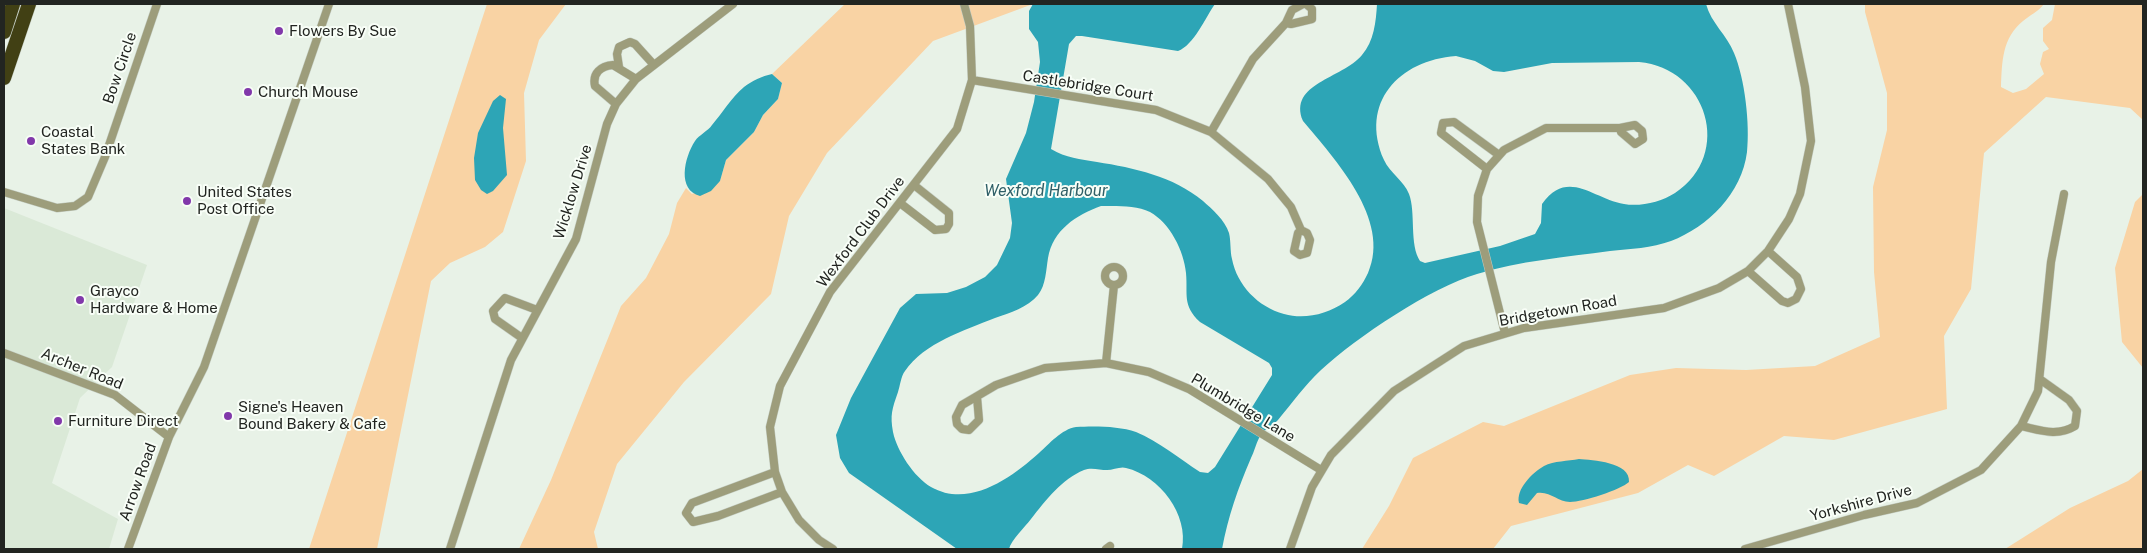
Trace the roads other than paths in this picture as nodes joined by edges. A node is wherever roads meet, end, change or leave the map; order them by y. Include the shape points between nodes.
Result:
1 (13, 4) edge
2 (29, 4) edge
3 (157, 4) edge
4 (329, 4) edge
5 (733, 4) edge
6 (964, 4) edge
7 (1305, 4) edge
8 (1783, 4) edge
9 (1788, 8) edge
10 (1286, 23) junction
11 (4, 32) edge
12 (654, 65) junction
13 (619, 67) junction
14 (4, 78) edge
15 (636, 80) junction
16 (972, 80) junction
17 (616, 104) junction
18 (1620, 128) dead end
19 (1211, 132) junction
20 (1499, 155) junction
21 (1487, 169) junction
22 (914, 185) junction
23 (4, 192) edge
24 (2064, 194) dead end
25 (900, 203) junction
26 (1301, 230) dead end
27 (1768, 251) junction
28 (1748, 271) junction
29 (1114, 285) dead end
30 (537, 310) junction
31 (1505, 333) junction
32 (522, 338) junction
33 (4, 353) edge
34 (1106, 363) junction
35 (2041, 380) junction
36 (977, 397) dead end
37 (2020, 426) junction
38 (168, 437) junction
39 (1321, 470) junction
40 (775, 472) junction
41 (782, 492) junction
42 (128, 549) edge
43 (450, 549) edge
44 (833, 549) edge
45 (1290, 549) edge
46 (1745, 549) edge

1 - 11 highway
2 - 14 highway
3 - 23 street, Bow Circle via 105,157 88,197 75,206 57,208
4 - 38 street, Arrow Road via 204,367
5 - 12 street, Wicklow Drive
6 - 16 street, Wexford Club Drive via 970,26
7 - 10 street via 1292,10
7 - 10 street via 1312,9 1312,19
8 - 9 street, Bridgetown Road
9 - 27 street, Bridgetown Road via 1805,87 1811,141 1800,194 1789,219
10 - 19 street via 1253,59
12 - 13 street via 636,44 630,42 619,47
12 - 15 street, Wicklow Drive
13 - 15 street
13 - 17 street via 605,66 595,77 595,86
15 - 17 street, Wicklow Drive
16 - 19 street, Castlebridge Court via 1156,110
16 - 22 street, Wexford Club Drive via 956,129
17 - 30 street, Wicklow Drive via 607,124 576,239
18 - 20 street via 1546,128
19 - 26 street, Castlebridge Court via 1268,179 1291,207
20 - 21 street
20 - 21 street via 1454,122 1444,123 1441,133
21 - 31 street via 1478,196 1477,222
22 - 25 street, Wexford Club Drive
22 - 25 street via 949,213 946,229 935,230
24 - 35 street, Yorkshire Drive via 2051,262
25 - 40 street, Wexford Club Drive via 830,292 780,386 770,427
27 - 28 street, Bridgetown Road
27 - 28 street via 1791,271 1800,284 1799,294 1788,303 1774,296
28 - 31 street, Bridgetown Road via 1720,288 1664,308
29 - 34 street
30 - 32 street, Wicklow Drive
30 - 32 street via 505,298 493,311 495,319
31 - 39 street, Bridgetown Road via 1464,346 1394,391 1331,455
32 - 43 street, Wicklow Drive via 511,360
33 - 38 street, Archer Road via 115,395
34 - 36 street, Plumbridge Lane via 1045,368 996,384
34 - 39 street, Plumbridge Lane via 1157,375 1189,389
35 - 37 street, Yorkshire Drive
35 - 37 street via 2069,400 2077,411 2074,426 2056,433
37 - 46 street, Yorkshire Drive via 1981,470 1917,503
38 - 42 street, Arrow Road
39 - 45 street, Bridgetown Road via 1312,486
40 - 41 street, Wexford Club Drive
40 - 41 street via 692,503 686,513 694,522
41 - 44 street, Wexford Club Drive via 799,520

